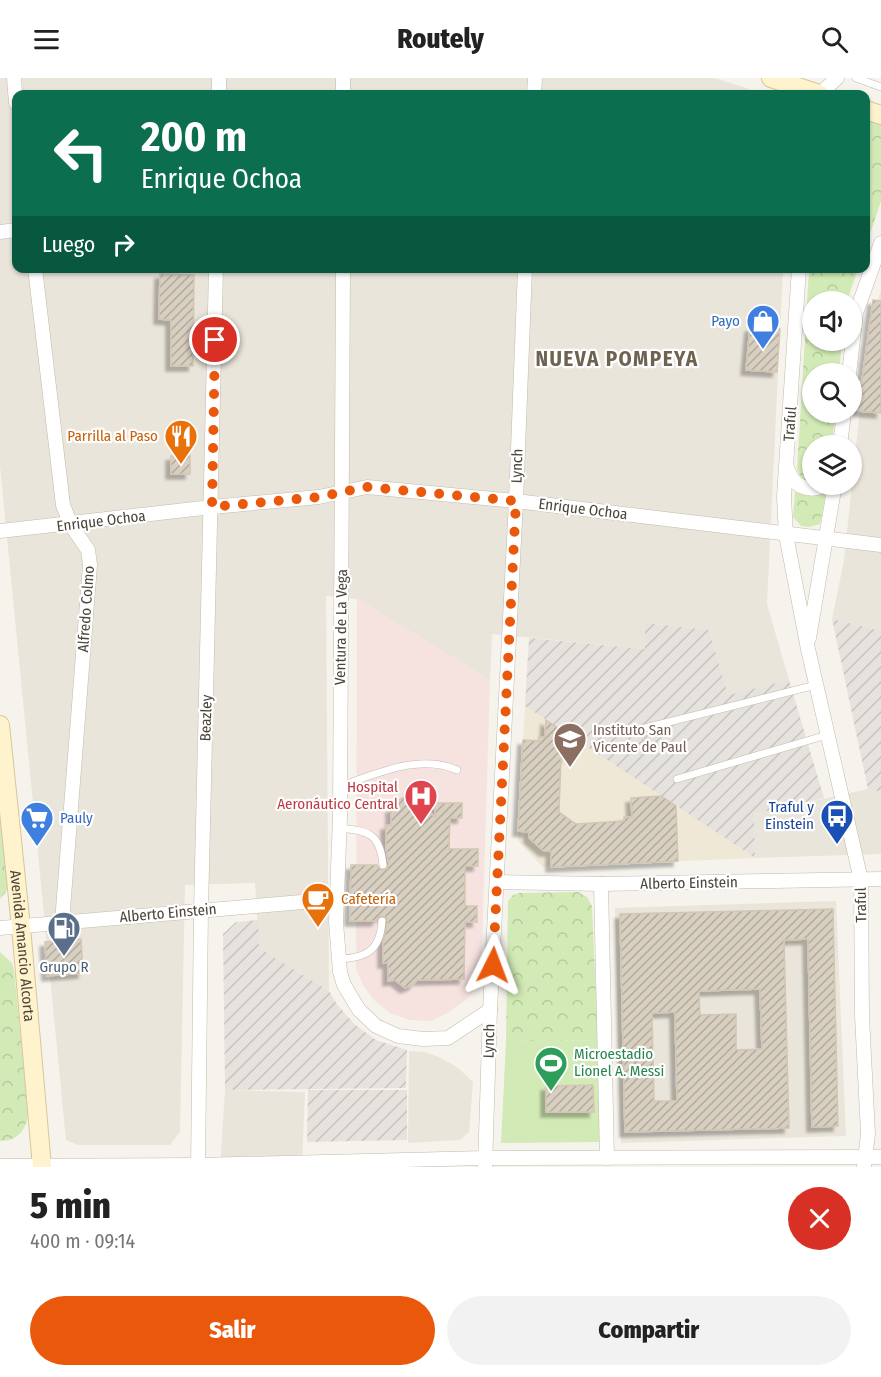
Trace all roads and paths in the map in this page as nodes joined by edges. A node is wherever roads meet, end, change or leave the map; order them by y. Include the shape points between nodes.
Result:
1 (771, 78) edge
2 (837, 78) edge
3 (856, 78) edge
4 (881, 87) edge
5 (808, 90) edge
6 (824, 90) edge
7 (881, 243) edge
8 (36, 273) edge
9 (216, 273) edge
10 (343, 273) edge
11 (525, 273) edge
12 (799, 273) edge
13 (850, 363) edge
14 (787, 467) junction
15 (802, 487) edge
16 (343, 491) junction
17 (833, 495) edge
18 (516, 501) junction
19 (212, 507) junction
20 (71, 525) junction
21 (0, 531) edge
22 (786, 535) junction
23 (826, 539) junction
24 (881, 545) edge
25 (807, 649) junction
26 (816, 685) junction
27 (0, 725) edge
28 (625, 733) dead end
29 (827, 735) junction
30 (457, 770) dead end
31 (677, 779) dead end
32 (340, 786) junction
33 (339, 828) junction
34 (383, 865) dead end
35 (881, 879) edge
36 (861, 880) junction
37 (498, 882) junction
38 (601, 884) junction
39 (337, 899) junction
40 (201, 910) junction
41 (382, 921) dead end
42 (62, 922) junction
43 (21, 927) junction
44 (0, 928) edge
45 (338, 959) junction
46 (490, 1010) junction
47 (881, 1157) edge
48 (607, 1158) junction
49 (865, 1162) edge
50 (485, 1163) edge
51 (42, 1166) edge
52 (198, 1166) edge
53 (0, 1167) edge
54 (623, 1167) edge

1 - 5 main road
2 - 6 street
3 - 4 lane
7 - 13 street via 856,313
8 - 20 street, Alfredo Colmo via 63,505
9 - 19 street, Beazley
10 - 16 street, Ventura de La Vega
11 - 18 street, Lynch
12 - 14 street, Traful
14 - 15 street via 792,480
14 - 22 street, Traful
16 - 18 street, Enrique Ochoa via 367,487
16 - 19 street, Enrique Ochoa via 319,497
16 - 32 street, Ventura de La Vega
17 - 23 street, Traful
18 - 22 street, Enrique Ochoa
18 - 37 street, Lynch
19 - 20 street, Enrique Ochoa
19 - 40 street, Beazley
20 - 21 street, Enrique Ochoa
20 - 42 street, Alfredo Colmo via 88,550 90,565
22 - 23 street, Enrique Ochoa
22 - 25 street, Traful
23 - 24 street, Enrique Ochoa
23 - 25 street, Traful
25 - 26 street, Traful
26 - 28 lane
26 - 29 street, Traful
27 - 43 main road, Avenida Amancio Alcorta
29 - 31 lane
29 - 36 street, Traful
30 - 32 lane via 435,764 407,766
32 - 33 street, Ventura de La Vega
33 - 34 lane via 376,838
33 - 39 street, Ventura de La Vega
35 - 36 street, Alberto Einstein
36 - 38 street, Alberto Einstein
36 - 49 street, Traful via 868,1134
37 - 38 street, Alberto Einstein
37 - 46 street, Lynch
38 - 48 street
39 - 40 street, Alberto Einstein
39 - 45 street, Ventura de La Vega
40 - 42 street, Alberto Einstein
40 - 52 street, Beazley
41 - 45 lane via 380,937 368,953 359,958
42 - 43 street, Alberto Einstein
43 - 44 street, Alberto Einstein
43 - 51 main road, Avenida Amancio Alcorta
45 - 46 street, Ventura de La Vega via 344,985 359,1010 376,1026 398,1036 448,1038
46 - 50 street, Lynch
47 - 49 street
48 - 49 street
48 - 50 street
48 - 54 street
50 - 52 street
51 - 52 street
51 - 53 street

